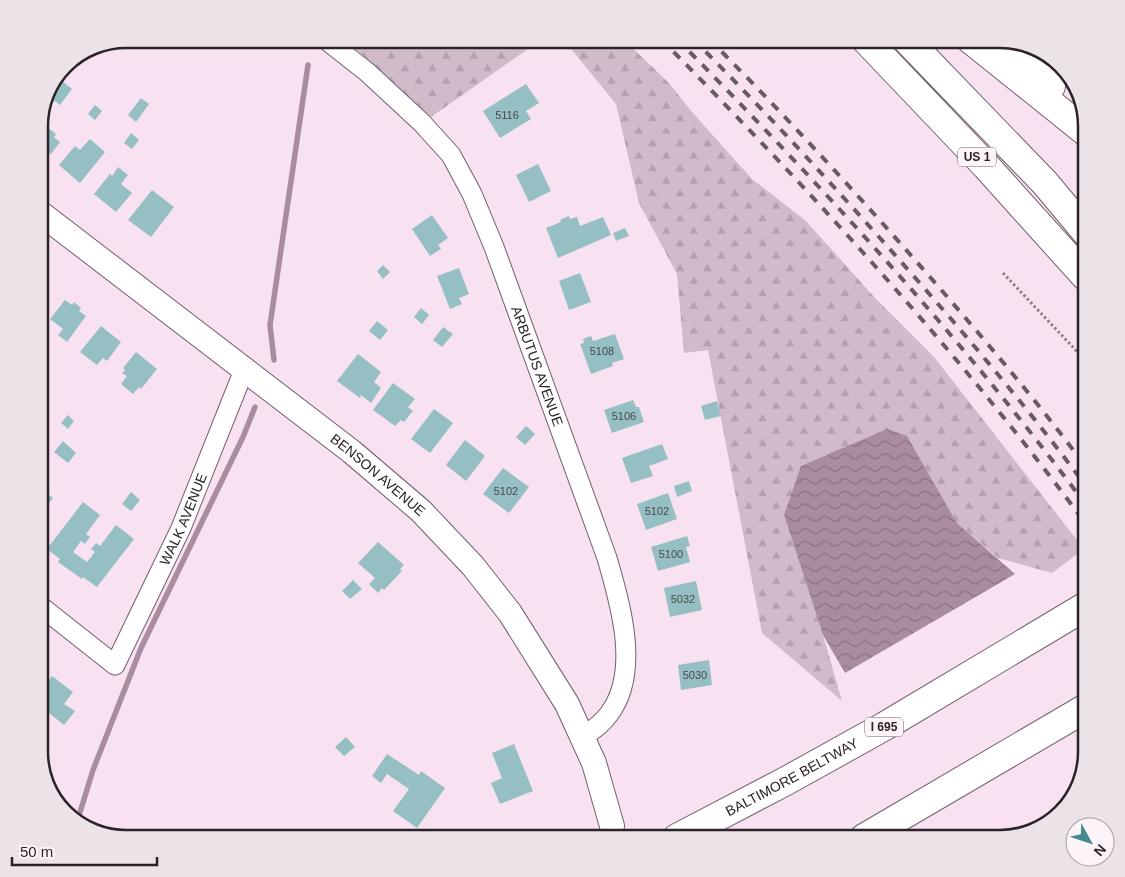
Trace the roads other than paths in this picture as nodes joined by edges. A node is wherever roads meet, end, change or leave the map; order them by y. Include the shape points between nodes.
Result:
1 (336, 48) edge
2 (874, 48) edge
3 (915, 48) edge
4 (981, 48) edge
5 (1017, 50) edge
6 (1076, 114) edge
7 (1078, 126) edge
8 (48, 219) edge
9 (1078, 222) edge
10 (1078, 268) edge
11 (244, 370) junction
12 (1078, 611) edge
13 (48, 612) edge
14 (1078, 713) edge
15 (583, 737) junction
16 (612, 826) dead end
17 (694, 829) edge
18 (880, 829) edge

1 - 15 street, ARBUTUS AVENUE via 422,122 451,155 472,194 501,265 607,558 625,636 625,670 619,696 610,714
2 - 10 main road, US 1
3 - 9 main road, US 1 via 1045,183
4 - 7 main road
5 - 6 main road
8 - 11 street, BENSON AVENUE
11 - 13 street, WALK AVENUE via 181,528 116,665
11 - 15 street, BENSON AVENUE via 352,452 407,499 473,566 510,613 544,665
12 - 17 main road, BALTIMORE BELTWAY / I 695 via 885,726
14 - 18 main road
15 - 16 street, BENSON AVENUE

